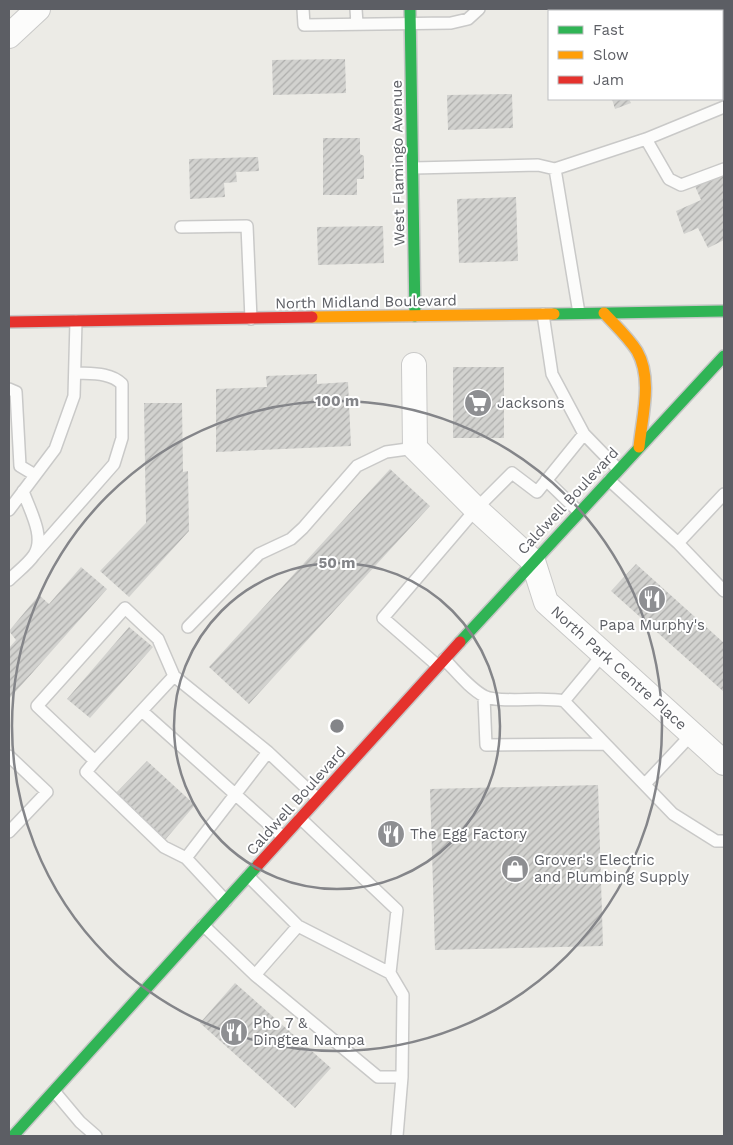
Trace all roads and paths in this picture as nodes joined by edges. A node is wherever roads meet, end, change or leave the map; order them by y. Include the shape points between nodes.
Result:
1 (38, 9) edge
2 (304, 9) edge
3 (356, 9) edge
4 (410, 9) edge
5 (479, 9) edge
6 (357, 24) junction
7 (410, 24) junction
8 (9, 36) edge
9 (724, 107) edge
10 (646, 139) junction
11 (413, 168) junction
12 (555, 169) junction
13 (724, 169) edge
14 (181, 227) dead end
15 (724, 311) edge
16 (578, 313) junction
17 (604, 313) junction
18 (543, 314) junction
19 (414, 316) junction
20 (251, 319) junction
21 (76, 321) junction
22 (9, 322) edge
23 (724, 356) edge
24 (414, 365) dead end
25 (75, 373) junction
26 (9, 389) edge
27 (584, 434) junction
28 (639, 447) junction
29 (415, 448) junction
30 (618, 469) junction
31 (35, 475) junction
32 (546, 480) junction
33 (608, 480) junction
34 (23, 491) junction
35 (724, 494) edge
36 (476, 509) junction
37 (9, 510) edge
38 (579, 512) junction
39 (678, 543) junction
40 (34, 555) junction
41 (533, 561) junction
42 (9, 580) edge
43 (724, 591) edge
44 (188, 627) dead end
45 (603, 654) junction
46 (441, 663) junction
47 (174, 676) junction
48 (484, 697) junction
49 (564, 701) junction
50 (142, 711) junction
51 (692, 734) junction
52 (605, 744) junction
53 (268, 752) junction
54 (9, 756) edge
55 (95, 761) junction
56 (724, 763) edge
57 (645, 784) junction
58 (236, 794) junction
59 (318, 799) junction
60 (300, 818) junction
61 (9, 832) edge
62 (284, 837) junction
63 (724, 841) edge
64 (186, 858) junction
65 (248, 876) junction
66 (226, 901) junction
67 (203, 926) junction
68 (298, 926) junction
69 (390, 973) junction
70 (255, 975) junction
71 (402, 1077) junction
72 (54, 1091) junction
73 (13, 1136) edge
74 (96, 1136) edge
75 (397, 1136) edge

1 - 8 street
2 - 6 lane via 304,25
3 - 6 lane
4 - 7 main road, West Flamingo Avenue
5 - 7 lane via 468,19
6 - 7 lane
7 - 11 main road, West Flamingo Avenue
9 - 10 lane
10 - 12 lane
10 - 13 lane via 669,179 681,184
11 - 12 lane via 538,165
11 - 19 main road, West Flamingo Avenue
12 - 16 lane
14 - 20 lane via 247,226
15 - 17 main road, North Midland Boulevard
16 - 17 main road, North Midland Boulevard
16 - 18 main road, North Midland Boulevard
17 - 28 main road via 640,358 644,390
18 - 19 main road, North Midland Boulevard
18 - 27 lane via 552,374
19 - 20 main road, North Midland Boulevard
20 - 21 main road, North Midland Boulevard
21 - 22 main road, North Midland Boulevard
21 - 25 lane
23 - 28 main road, Caldwell Boulevard
24 - 29 street
25 - 31 lane via 74,396 55,449
25 - 40 lane via 108,375 122,384 122,438 114,464
26 - 31 lane via 16,392 20,466
27 - 30 lane
27 - 32 lane
28 - 30 main road, Caldwell Boulevard
29 - 36 street
29 - 44 lane via 386,452 357,466 303,528 291,539 259,554
30 - 33 main road, Caldwell Boulevard
31 - 34 lane
32 - 36 lane via 537,492 512,473
32 - 38 lane
33 - 38 main road, Caldwell Boulevard
33 - 39 lane
34 - 37 lane
34 - 40 lane via 38,534
35 - 39 lane
36 - 41 street
36 - 46 lane via 383,618
38 - 41 main road, Caldwell Boulevard
39 - 43 lane
40 - 42 lane
41 - 45 street, North Park Centre Place via 546,602
41 - 46 main road, Caldwell Boulevard
45 - 49 lane
45 - 51 street, North Park Centre Place
46 - 48 lane
46 - 59 main road, Caldwell Boulevard
47 - 50 lane
47 - 53 lane
47 - 55 lane via 158,639 125,608 36,706
48 - 49 lane
48 - 52 lane via 486,745
49 - 52 lane
50 - 55 lane
50 - 58 lane
51 - 56 street, North Park Centre Place
51 - 57 lane
52 - 57 lane
53 - 58 lane
53 - 59 lane
54 - 61 lane via 47,792
55 - 64 lane via 86,772 164,847
57 - 63 lane via 673,814 716,841
58 - 62 lane
58 - 64 lane
59 - 60 main road, Caldwell Boulevard
60 - 62 main road, Caldwell Boulevard
60 - 69 lane via 398,910
62 - 65 main road, Caldwell Boulevard
64 - 66 lane
65 - 66 main road, Caldwell Boulevard
65 - 68 lane
66 - 67 main road, Caldwell Boulevard
67 - 70 lane
67 - 72 main road, Caldwell Boulevard
68 - 69 lane
68 - 70 lane
69 - 71 lane via 402,995
70 - 71 lane via 378,1077
71 - 75 lane
72 - 73 main road, Caldwell Boulevard
72 - 74 lane

